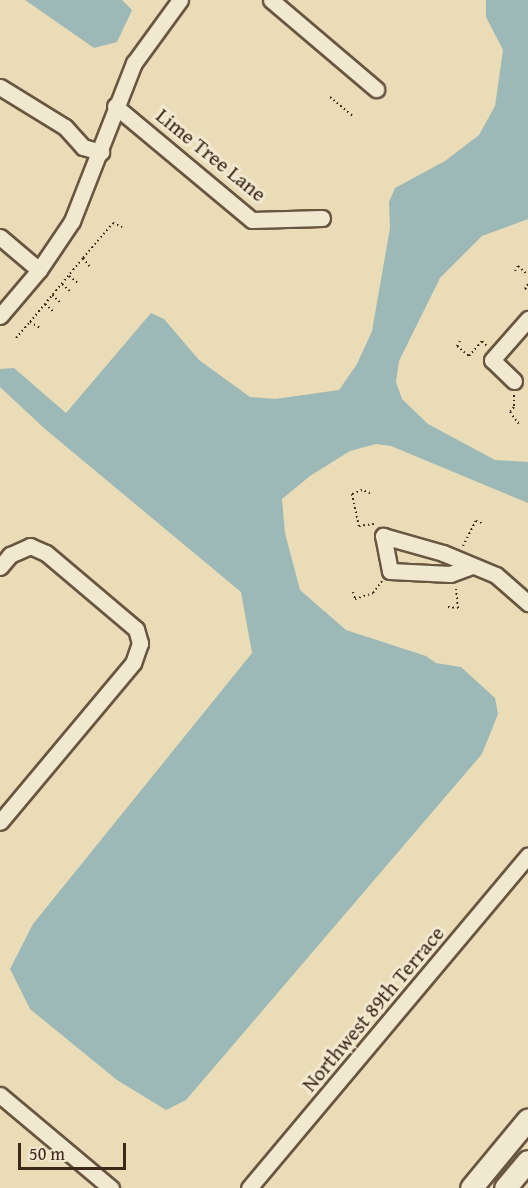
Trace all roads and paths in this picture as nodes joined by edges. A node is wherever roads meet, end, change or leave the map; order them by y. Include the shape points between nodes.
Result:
1 (180, 0) edge
2 (271, 0) edge
3 (0, 87) edge
4 (376, 89) dead end
5 (330, 97) dead end
6 (115, 106) junction
7 (353, 116) dead end
8 (102, 152) junction
9 (322, 218) dead end
10 (122, 227) dead end
11 (0, 237) edge
12 (83, 258) junction
13 (90, 267) dead end
14 (39, 270) junction
15 (515, 271) dead end
16 (528, 275) edge
17 (69, 276) junction
18 (62, 284) junction
19 (78, 284) dead end
20 (528, 284) edge
21 (528, 291) edge
22 (71, 292) dead end
23 (52, 295) junction
24 (61, 303) dead end
25 (45, 304) junction
26 (54, 312) dead end
27 (0, 316) edge
28 (528, 320) edge
29 (30, 322) junction
30 (40, 328) dead end
31 (16, 338) dead end
32 (460, 341) dead end
33 (495, 357) junction
34 (514, 381) joint
35 (521, 421) dead end
36 (370, 493) dead end
37 (483, 524) dead end
38 (383, 536) junction
39 (464, 562) junction
40 (0, 567) edge
41 (390, 571) junction
42 (450, 574) junction
43 (353, 592) dead end
44 (528, 603) edge
45 (448, 607) dead end
46 (0, 822) edge
47 (525, 865) edge
48 (0, 1095) edge
49 (528, 1119) edge
50 (528, 1161) edge
51 (111, 1188) edge
52 (249, 1188) edge
53 (471, 1188) edge
54 (505, 1188) edge

1 - 6 street via 134,63
2 - 4 street
3 - 8 street via 65,127 83,147
5 - 7 path
6 - 8 street
6 - 9 street, Lime Tree Lane via 252,220
8 - 14 street via 72,221
10 - 12 path via 113,223
11 - 14 street
12 - 13 path
12 - 17 path
14 - 27 street
15 - 16 path via 518,266
17 - 18 path
17 - 19 path
18 - 22 path
18 - 23 path
20 - 21 path
23 - 24 path
23 - 25 path
25 - 26 path
25 - 29 path
28 - 33 street
29 - 30 path
29 - 31 path
32 - 33 path via 457,346 469,356 482,341
33 - 34 street
34 - 35 path via 514,407 510,412 518,423
36 - 38 path via 362,490 352,494 359,526 373,523
37 - 39 path via 476,520
38 - 39 street
38 - 41 street
39 - 42 street
39 - 44 street via 496,575
40 - 46 street via 10,555 30,546 46,553 136,629 140,643 133,663
41 - 42 street
41 - 43 path via 373,593 355,599
42 - 45 path via 459,594 458,608
47 - 52 street, Northwest 89th Terrace
48 - 51 street
49 - 53 main road
50 - 54 main road

